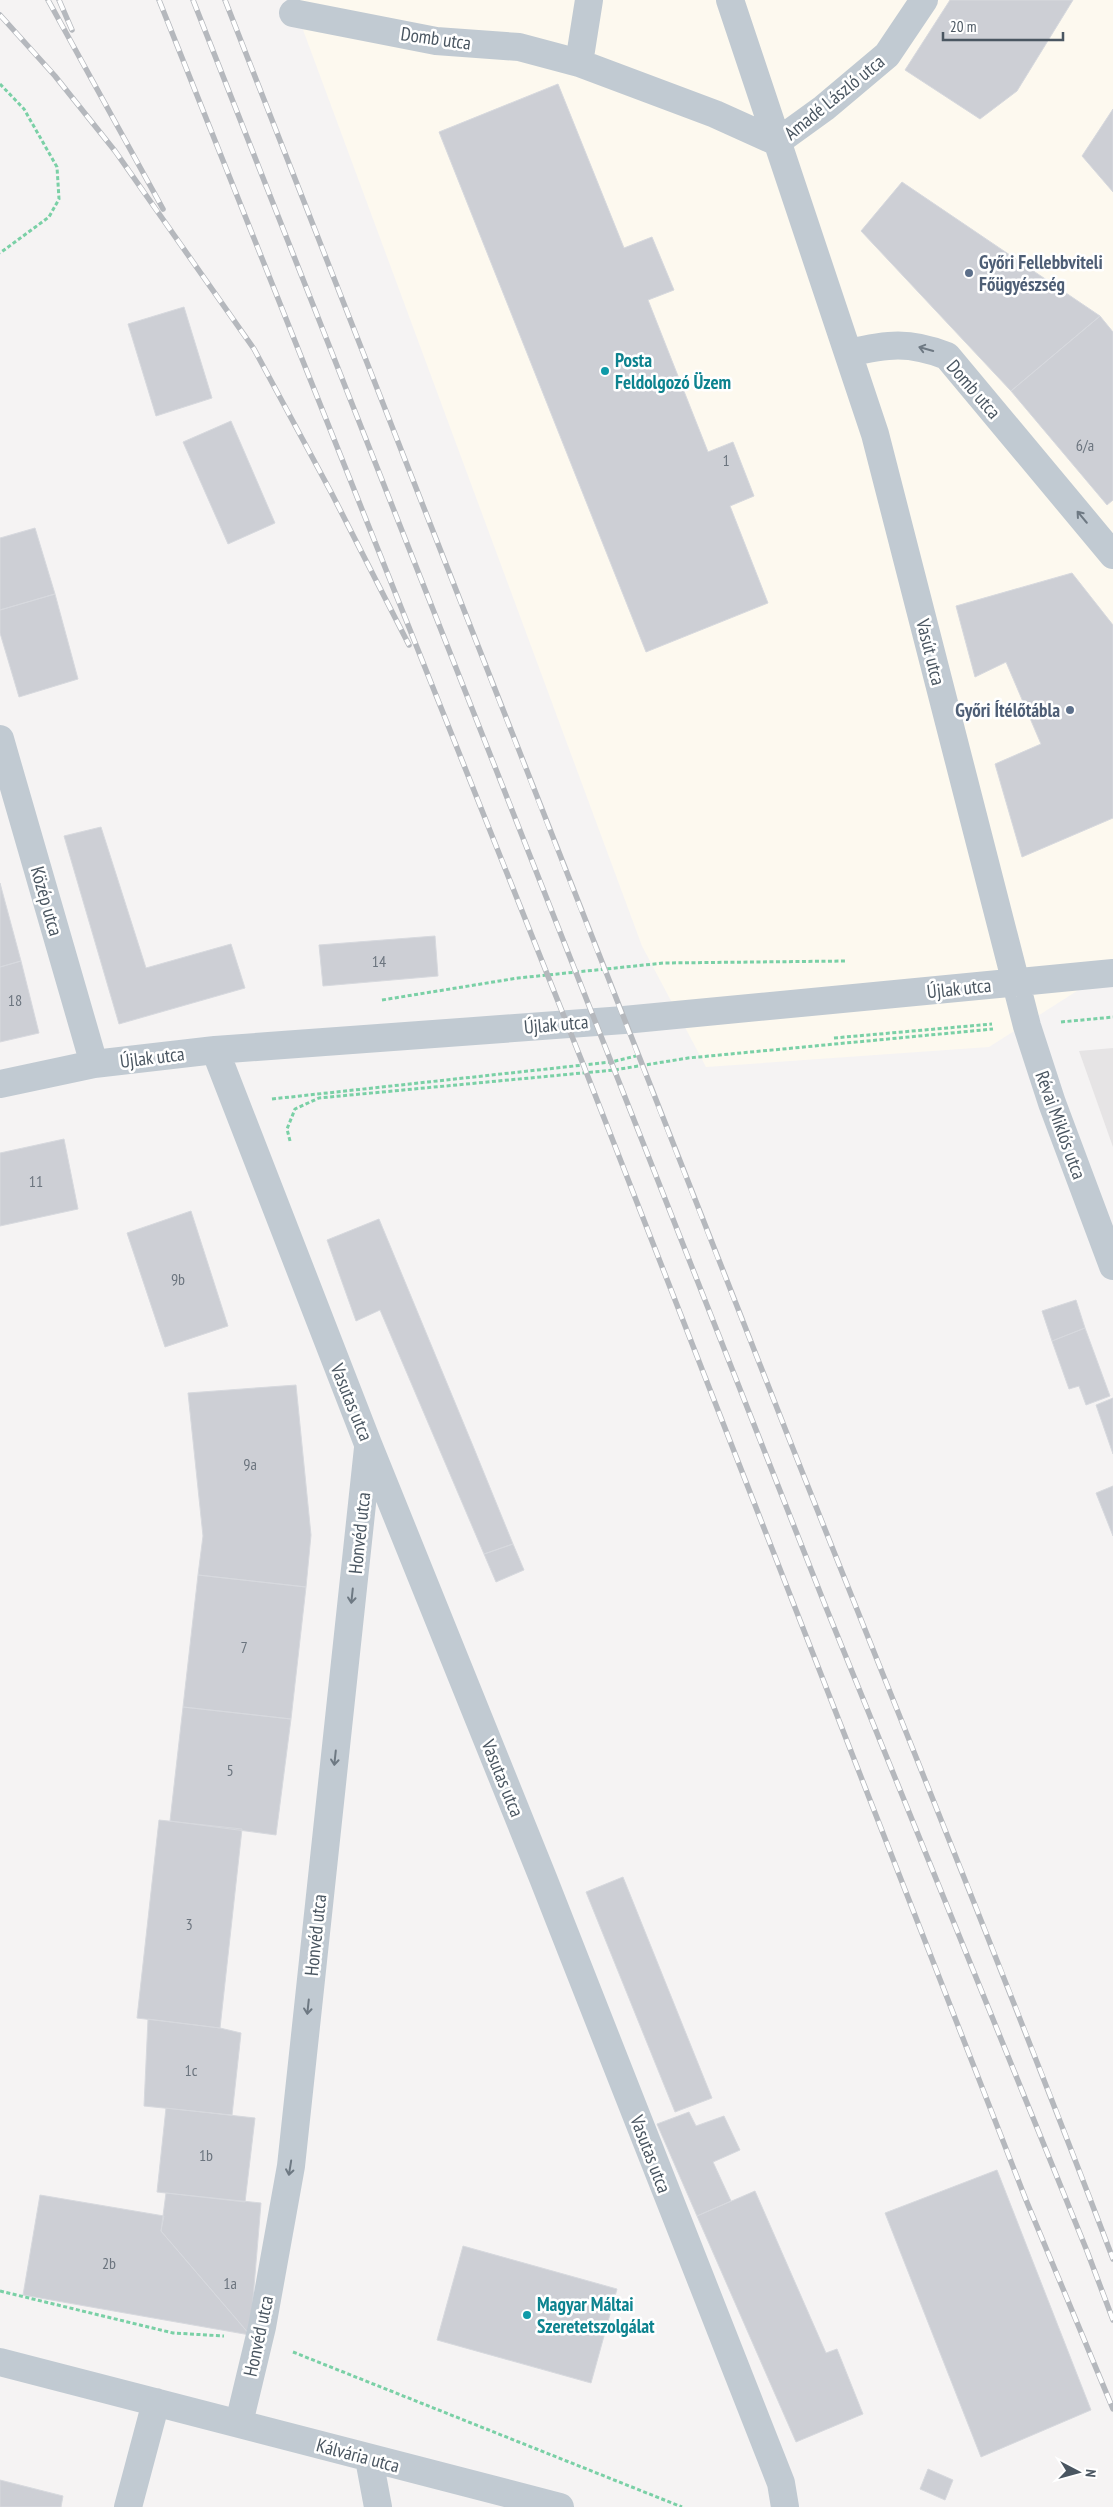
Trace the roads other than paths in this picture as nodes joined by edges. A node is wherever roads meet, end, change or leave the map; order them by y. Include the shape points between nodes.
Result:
1 (590, 0) edge
2 (730, 0) edge
3 (924, 0) edge
4 (293, 12) dead end
5 (579, 63) junction
6 (777, 142) junction
7 (849, 353) junction
8 (1113, 554) edge
9 (0, 739) edge
10 (1113, 974) edge
11 (1015, 982) junction
12 (215, 1050) junction
13 (94, 1064) junction
14 (0, 1084) edge
15 (1113, 1266) edge
16 (368, 1444) junction
17 (0, 2362) edge
18 (156, 2402) junction
19 (239, 2423) junction
20 (369, 2459) junction
21 (128, 2507) edge
22 (378, 2507) edge
23 (560, 2507) edge
24 (785, 2507) edge

1 - 5 street
2 - 6 street
3 - 6 street, Amadé László utca via 888,55
4 - 5 street, Domb utca via 436,41 519,47
5 - 6 street, Domb utca via 715,114
6 - 7 street
8 -> 7 street, Domb utca via 947,356 924,347 884,345
7 - 11 street, Vasút utca via 875,434
9 - 13 street, Közép utca
10 - 11 street, Újlak utca
11 - 12 street, Újlak utca via 624,1020
11 - 15 street, Révai Miklós utca via 1052,1103
12 - 13 street, Újlak utca
12 - 16 street, Vasutas utca
13 - 14 street, Újlak utca
16 -> 19 street, Honvéd utca via 290,2166 259,2338
16 - 24 street, Vasutas utca via 774,2465
17 - 18 street, Kálvária utca
18 - 19 street, Kálvária utca
18 - 21 street
19 - 20 street, Kálvária utca
20 - 22 street
20 - 23 street, Kálvária utca

